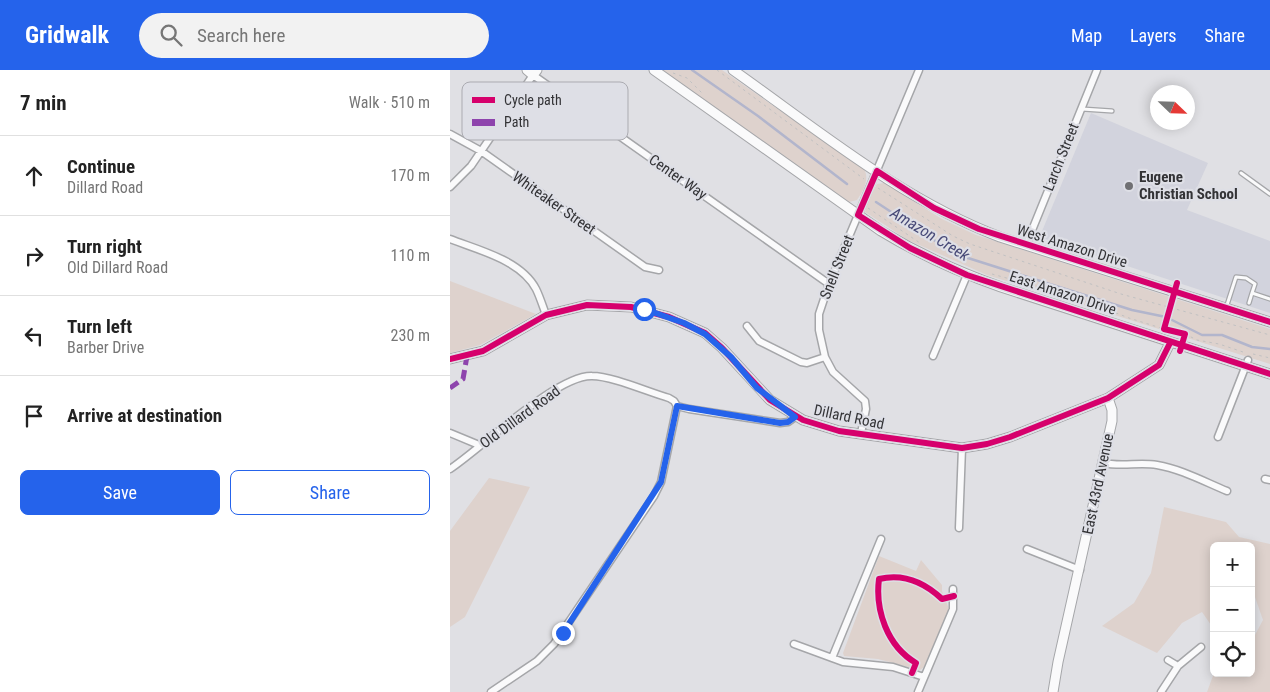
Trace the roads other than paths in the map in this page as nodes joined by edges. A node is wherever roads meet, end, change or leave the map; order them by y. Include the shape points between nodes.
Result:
1 (654, 70) edge
2 (919, 70) edge
3 (1097, 70) edge
4 (736, 71) edge
5 (532, 72) edge
6 (546, 82) edge
7 (1081, 109) junction
8 (1112, 111) dead end
9 (450, 134) edge
10 (488, 140) edge
11 (627, 140) edge
12 (481, 151) junction
13 (877, 171) junction
14 (1241, 173) dead end
15 (450, 187) edge
16 (1270, 194) edge
17 (858, 215) junction
18 (450, 239) edge
19 (1026, 245) junction
20 (659, 270) dead end
21 (967, 275) junction
22 (829, 284) junction
23 (1252, 293) junction
24 (1270, 299) edge
25 (1249, 303) dead end
26 (1226, 308) junction
27 (546, 315) junction
28 (1270, 322) edge
29 (747, 326) dead end
30 (1170, 343) junction
31 (933, 356) dead end
32 (825, 357) junction
33 (450, 359) edge
34 (1247, 363) junction
35 (1270, 374) edge
36 (1108, 398) junction
37 (677, 406) junction
38 (795, 417) junction
39 (450, 433) edge
40 (861, 434) junction
41 (1218, 437) dead end
42 (479, 446) junction
43 (962, 448) junction
44 (1103, 463) junction
45 (450, 469) edge
46 (1227, 491) dead end
47 (959, 528) dead end
48 (881, 539) dead end
49 (1027, 549) dead end
50 (1080, 570) junction
51 (953, 590) dead end
52 (794, 644) dead end
53 (1201, 648) dead end
54 (832, 658) junction
55 (1168, 660) dead end
56 (1178, 666) junction
57 (924, 677) junction
58 (491, 692) edge
59 (918, 692) edge
60 (1053, 692) edge
61 (1161, 692) edge

1 - 17 street, East Amazon Drive
2 - 13 street, Snell Street
3 - 7 street, Larch Street
4 - 13 street, West Amazon Drive
5 - 6 street, Center Way
7 - 8 lane
7 - 19 street, Larch Street
9 - 12 street, Whiteaker Street
10 - 12 street
11 - 22 street, Center Way
12 - 15 street
12 - 20 street, Whiteaker Street via 645,267
13 - 17 street, Snell Street
13 - 19 street, West Amazon Drive via 957,220
14 - 16 lane
17 - 21 street, East Amazon Drive via 910,248
17 - 22 street, Snell Street
18 - 27 street via 502,261 526,276 536,288
19 - 26 street, West Amazon Drive
21 - 30 street, East Amazon Drive
21 - 31 street
22 - 32 street, Snell Street via 818,322
23 - 24 lane
23 - 25 lane
23 - 26 lane via 1255,284 1246,278 1236,277
26 - 28 street, West Amazon Drive
27 - 33 street, Dillard Road via 483,351
27 - 38 street, Dillard Road via 587,306 618,305 644,309 684,323 714,340 757,388
29 - 32 street via 759,341 800,362
30 - 34 street, East Amazon Drive
30 - 36 street, Dillard Road via 1159,365
32 - 40 street, Snell Street via 833,372 865,401
34 - 35 street, East Amazon Drive
34 - 41 street
36 - 43 street, Dillard Road via 1003,439
36 - 44 street, East 43rd Avenue via 1112,415
37 - 38 street, Old Dillard Road via 780,423
37 - 42 street, Old Dillard Road via 669,398 589,376 551,392
37 - 58 street via 661,482 654,496 554,644 537,661
38 - 40 street, Dillard Road via 820,427
39 - 42 street
40 - 43 street, Dillard Road
42 - 45 street, Old Dillard Road
43 - 47 street
44 - 46 street via 1160,465
44 - 50 street, East 43rd Avenue
48 - 54 street
49 - 50 street
50 - 60 street, East 43rd Avenue via 1060,648
51 - 57 street via 953,609
52 - 54 street
53 - 56 street
54 - 57 street via 893,667
55 - 56 street
56 - 61 street
57 - 59 street

